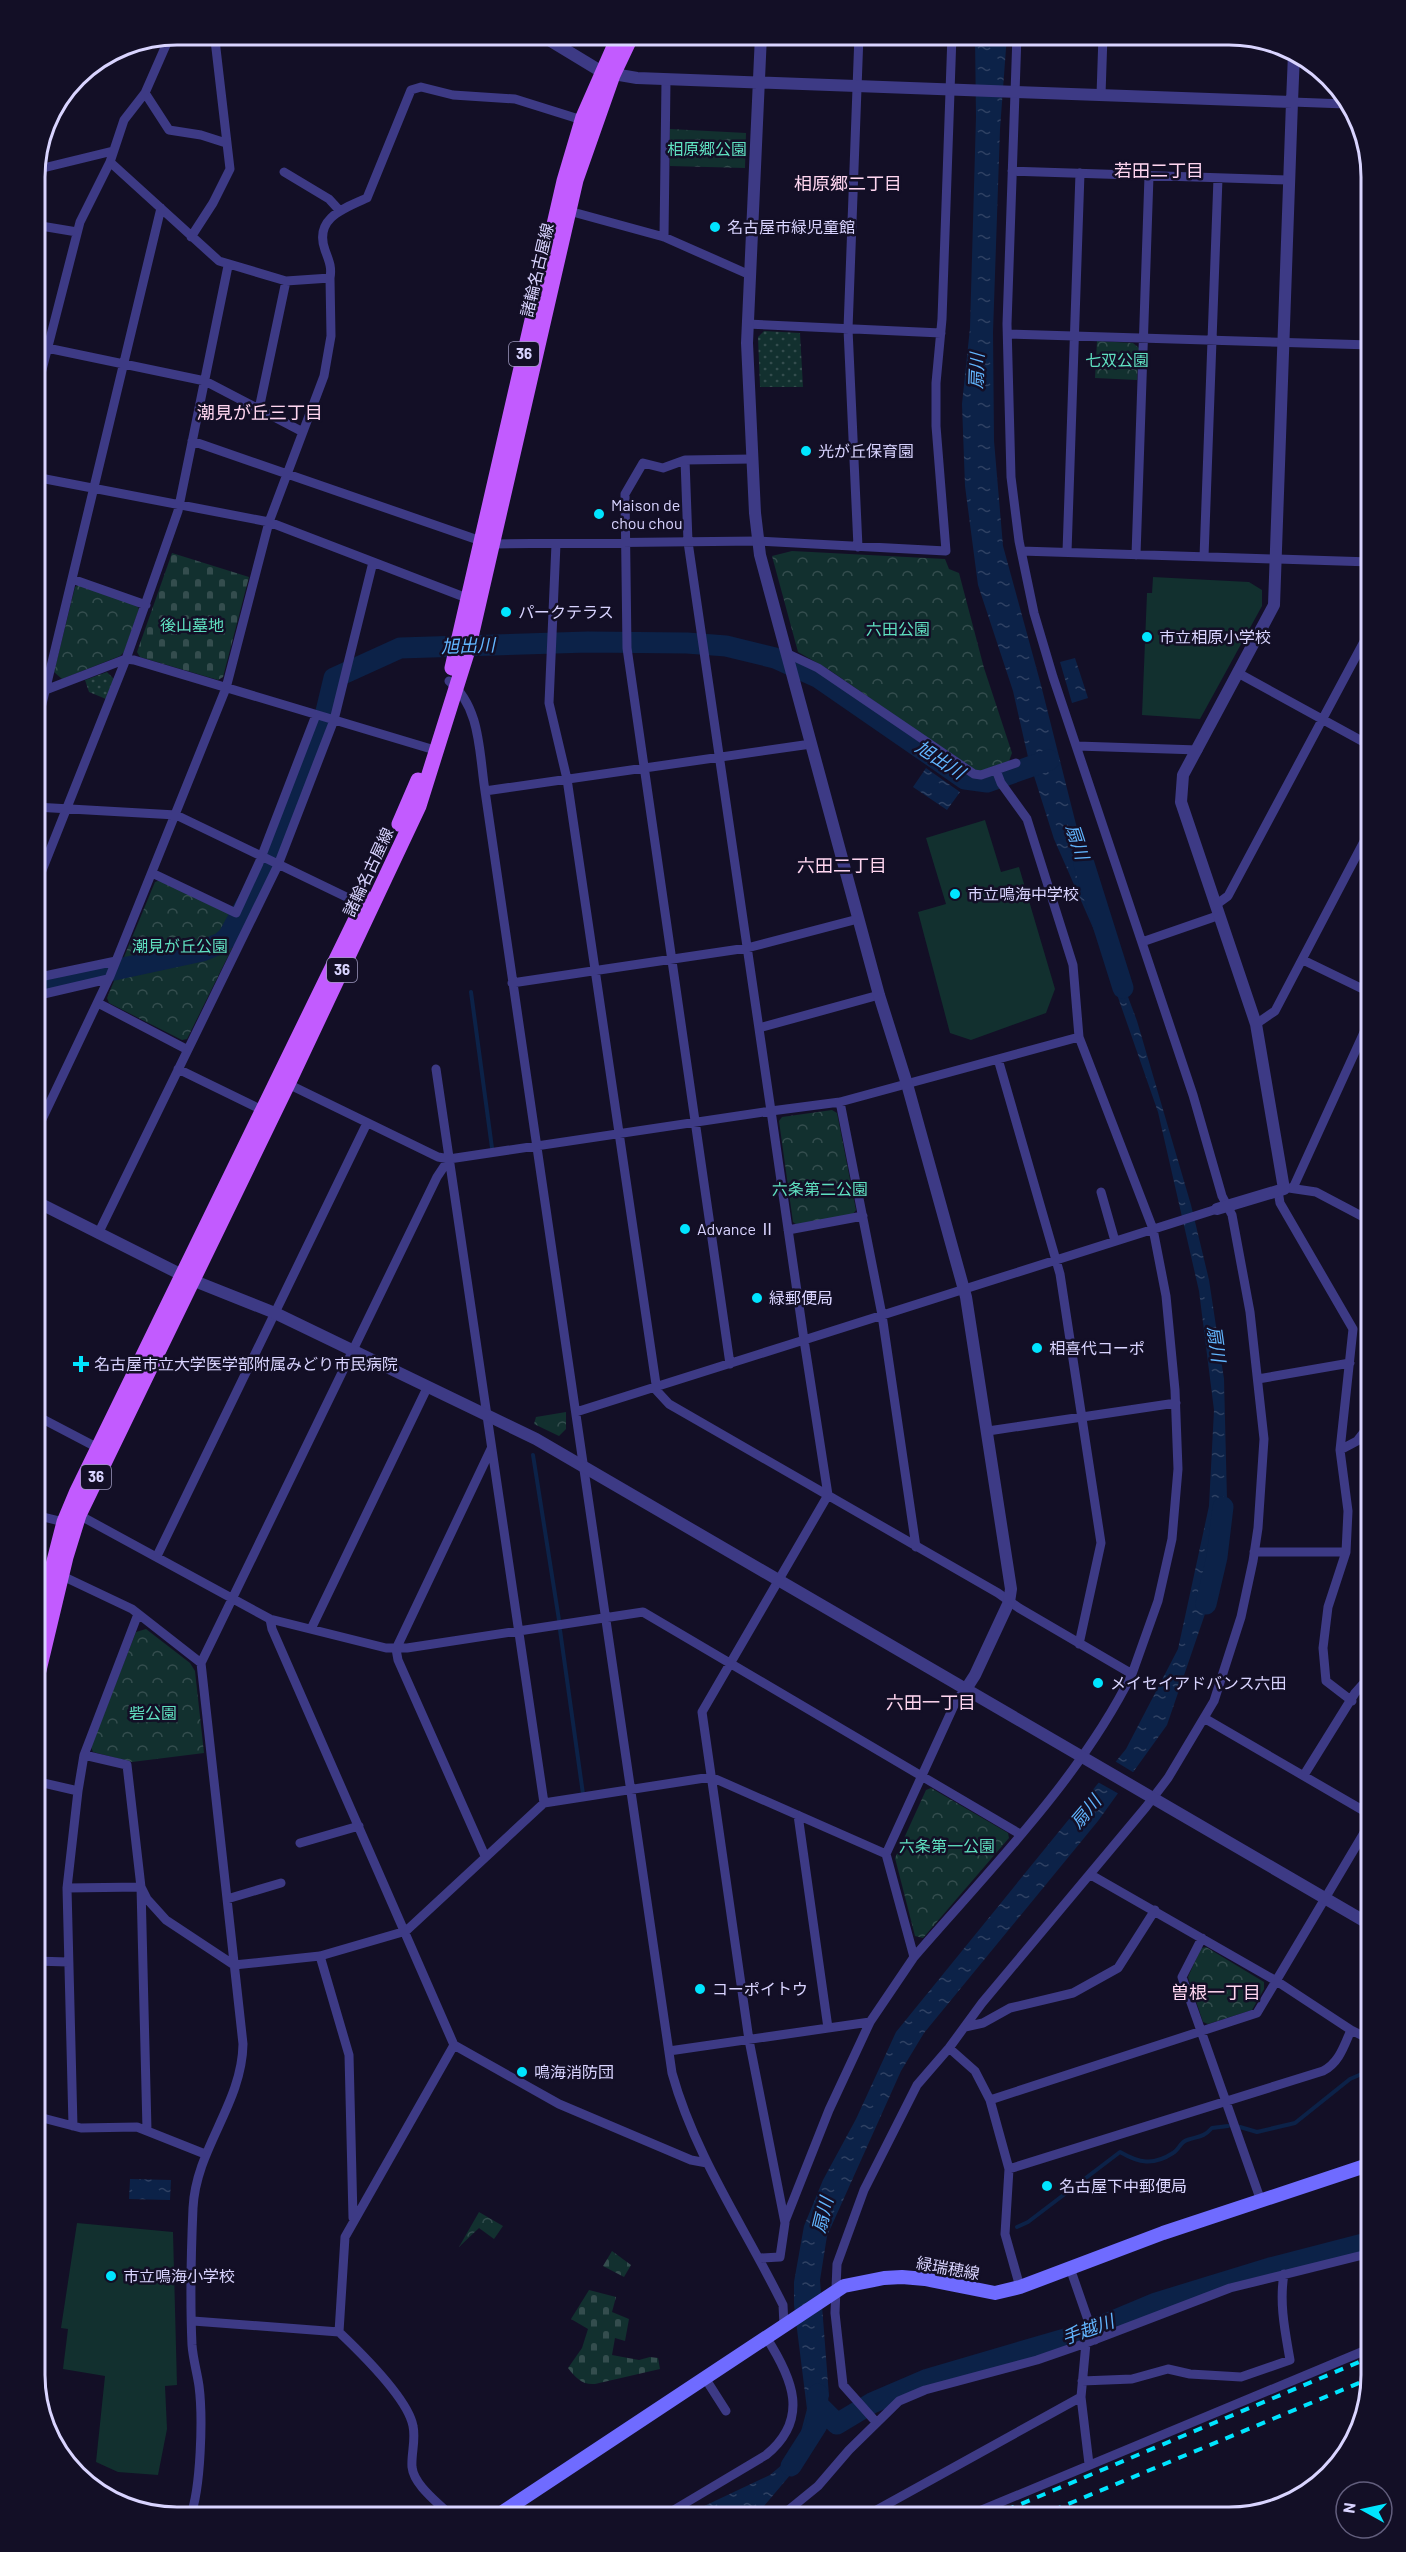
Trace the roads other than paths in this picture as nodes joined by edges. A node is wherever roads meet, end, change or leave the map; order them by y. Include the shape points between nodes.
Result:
1 (216, 45) edge
2 (556, 45) edge
3 (616, 45) edge
4 (625, 45) edge
5 (761, 45) edge
6 (859, 45) edge
7 (953, 45) edge
8 (1016, 45) edge
9 (1103, 45) edge
10 (166, 46) edge
11 (1294, 62) edge
12 (607, 73) junction
13 (666, 80) junction
14 (759, 83) junction
15 (857, 86) junction
16 (955, 89) junction
17 (1011, 92) junction
18 (145, 93) junction
19 (1101, 95) junction
20 (1292, 102) junction
21 (1339, 104) edge
22 (582, 120) junction
23 (226, 143) junction
24 (113, 151) junction
25 (110, 162) junction
26 (45, 168) edge
27 (1012, 171) junction
28 (284, 172) dead end
29 (1080, 173) junction
30 (1149, 176) junction
31 (1218, 178) junction
32 (1289, 180) junction
33 (161, 208) junction
34 (569, 211) junction
35 (340, 212) junction
36 (45, 226) edge
37 (77, 231) junction
38 (191, 237) junction
39 (664, 237) junction
40 (228, 266) junction
41 (750, 275) junction
42 (330, 278) junction
43 (286, 281) junction
44 (747, 324) junction
45 (848, 329) junction
46 (941, 333) junction
47 (1008, 334) junction
48 (1073, 335) junction
49 (1143, 338) junction
50 (1213, 340) junction
51 (1283, 342) junction
52 (1361, 345) edge
53 (47, 348) junction
54 (45, 356) edge
55 (124, 364) junction
56 (205, 381) junction
57 (260, 409) junction
58 (302, 431) junction
59 (192, 441) junction
60 (752, 459) junction
61 (685, 460) junction
62 (287, 474) junction
63 (45, 479) edge
64 (94, 487) junction
65 (180, 504) junction
66 (269, 522) junction
67 (758, 541) junction
68 (688, 542) junction
69 (487, 543) junction
70 (627, 543) junction
71 (556, 544) junction
72 (858, 547) junction
73 (1021, 551) junction
74 (1067, 552) junction
75 (1136, 555) junction
76 (1204, 557) junction
77 (1277, 559) junction
78 (373, 562) junction
79 (1361, 562) edge
80 (72, 579) junction
81 (473, 601) junction
82 (146, 605) junction
83 (1361, 647) edge
84 (126, 659) junction
85 (788, 660) junction
86 (1238, 673) junction
87 (453, 684) junction
88 (226, 688) junction
89 (46, 689) junction
90 (45, 693) edge
91 (325, 717) junction
92 (1322, 719) junction
93 (1361, 740) edge
94 (811, 744) junction
95 (1077, 746) junction
96 (434, 750) junction
97 (1198, 750) junction
98 (720, 757) junction
99 (1016, 763) dead end
100 (644, 768) junction
101 (998, 775) junction
102 (567, 779) junction
103 (485, 791) junction
104 (45, 808) edge
105 (67, 809) junction
106 (176, 815) junction
107 (1361, 847) edge
108 (269, 861) junction
109 (45, 863) edge
110 (152, 873) junction
111 (367, 907) junction
112 (1218, 910) junction
113 (858, 919) junction
114 (1142, 942) junction
115 (747, 948) junction
116 (671, 960) junction
117 (1303, 960) junction
118 (115, 964) junction
119 (594, 971) junction
120 (45, 976) edge
121 (109, 978) junction
122 (512, 983) junction
123 (1361, 988) edge
124 (45, 994) edge
125 (879, 995) junction
126 (98, 1003) junction
127 (1256, 1024) junction
128 (759, 1028) junction
129 (1079, 1037) junction
130 (1361, 1037) edge
131 (186, 1049) junction
132 (998, 1059) junction
133 (177, 1069) junction
134 (436, 1069) dead end
135 (288, 1084) junction
136 (907, 1084) junction
137 (840, 1102) junction
138 (262, 1110) junction
139 (771, 1111) junction
140 (45, 1113) edge
141 (367, 1123) junction
142 (694, 1123) junction
143 (618, 1133) junction
144 (536, 1146) junction
145 (449, 1159) junction
146 (1285, 1189) junction
147 (1101, 1192) dead end
148 (45, 1206) edge
149 (1222, 1208) junction
150 (863, 1216) junction
151 (1361, 1216) edge
152 (1153, 1229) junction
153 (788, 1230) junction
154 (98, 1234) junction
155 (1115, 1241) junction
156 (1055, 1260) junction
157 (186, 1277) junction
158 (963, 1289) junction
159 (275, 1313) junction
160 (882, 1315) junction
161 (804, 1340) junction
162 (354, 1350) junction
163 (1350, 1363) junction
164 (730, 1364) junction
165 (1258, 1379) junction
166 (428, 1386) junction
167 (656, 1387) junction
168 (1176, 1403) junction
169 (576, 1412) junction
170 (486, 1415) junction
171 (1082, 1418) junction
172 (45, 1420) edge
173 (988, 1431) junction
174 (1361, 1436) edge
175 (98, 1448) junction
176 (491, 1449) junction
177 (1340, 1450) junction
178 (583, 1466) junction
179 (828, 1495) junction
180 (79, 1515) junction
181 (45, 1517) edge
182 (64, 1522) junction
183 (916, 1547) junction
184 (1254, 1552) junction
185 (1346, 1552) junction
186 (157, 1556) junction
187 (45, 1568) edge
188 (56, 1573) junction
189 (779, 1581) junction
190 (233, 1598) junction
191 (1009, 1602) junction
192 (45, 1605) edge
193 (138, 1614) junction
194 (605, 1618) junction
195 (270, 1619) junction
196 (311, 1629) junction
197 (518, 1631) junction
198 (45, 1633) edge
199 (1079, 1644) junction
200 (396, 1649) junction
201 (201, 1663) junction
202 (731, 1664) junction
203 (1132, 1674) junction
204 (1361, 1687) edge
205 (966, 1689) junction
206 (1352, 1701) junction
207 (1204, 1718) junction
208 (84, 1755) junction
209 (1080, 1757) junction
210 (1304, 1775) junction
211 (711, 1776) junction
212 (923, 1777) junction
213 (45, 1783) edge
214 (630, 1790) junction
215 (78, 1791) junction
216 (1152, 1798) junction
217 (544, 1803) junction
218 (1361, 1809) edge
219 (798, 1815) junction
220 (359, 1826) junction
221 (1020, 1834) junction
222 (1361, 1838) edge
223 (300, 1843) dead end
224 (886, 1854) junction
225 (485, 1856) junction
226 (1090, 1875) junction
227 (281, 1883) dead end
228 (141, 1887) junction
229 (67, 1888) junction
230 (1327, 1898) junction
231 (227, 1899) junction
232 (1155, 1910) junction
233 (1361, 1919) edge
234 (406, 1932) junction
235 (1202, 1938) junction
236 (320, 1956) junction
237 (914, 1957) junction
238 (45, 1961) edge
239 (68, 1962) junction
240 (234, 1965) junction
241 (1278, 1982) junction
242 (870, 2022) junction
243 (965, 2027) junction
244 (828, 2028) junction
245 (1351, 2030) junction
246 (1200, 2033) junction
247 (1361, 2035) edge
248 (749, 2040) junction
249 (454, 2044) junction
250 (949, 2048) junction
251 (669, 2052) junction
252 (990, 2100) junction
253 (1226, 2101) junction
254 (45, 2119) edge
255 (73, 2126) junction
256 (147, 2130) junction
257 (205, 2154) junction
258 (707, 2163) junction
259 (1361, 2167) edge
260 (1009, 2169) junction
261 (1261, 2201) junction
262 (353, 2218) junction
263 (785, 2223) junction
264 (1361, 2255) edge
265 (760, 2258) junction
266 (1070, 2268) junction
267 (1284, 2274) junction
268 (1020, 2287) junction
269 (835, 2292) junction
270 (193, 2321) junction
271 (787, 2323) junction
272 (339, 2332) junction
273 (766, 2337) junction
274 (1092, 2340) junction
275 (1361, 2352) edge
276 (705, 2378) junction
277 (1082, 2381) junction
278 (1081, 2397) junction
279 (726, 2410) dead end
280 (875, 2420) junction
281 (1089, 2464) junction
282 (194, 2507) edge
283 (443, 2507) edge
284 (510, 2507) edge
285 (679, 2507) edge
286 (792, 2507) edge
287 (882, 2507) edge
288 (988, 2507) edge

1 - 23 street
2 - 12 street
3 - 12 main road, 諸輪名古屋線 / 36
4 - 12 main road, 諸輪名古屋線 / 36
5 - 14 street
6 - 15 street
7 - 16 street
8 - 17 street
9 - 19 street
10 - 18 street
11 - 20 street
12 - 13 street
12 - 22 main road, 諸輪名古屋線 / 36
12 - 34 main road, 諸輪名古屋線 / 36
13 - 14 street
13 - 39 street
14 - 15 street
14 - 41 street
15 - 16 street
15 - 45 street
16 - 17 street
16 - 46 street
17 - 19 street
17 - 27 street
18 - 23 street via 169,130
18 - 24 street via 124,120
19 - 20 street
20 - 21 street
20 - 32 street
22 - 35 street via 515,99 453,95 415,87 367,198
22 - 69 main road, 諸輪名古屋線 / 36 via 564,181
23 - 38 street via 230,169
24 - 25 street
24 - 26 street
25 - 33 street
25 - 37 street
27 - 29 street
27 - 47 street
28 - 35 street via 329,199
29 - 30 street
29 - 48 street
30 - 31 street
30 - 49 street
31 - 32 street
31 - 50 street
32 - 51 street
33 - 38 street
33 - 55 street
34 - 39 street
34 - 69 main road, 諸輪名古屋線 / 36
35 - 42 street via 326,223 321,235 332,267
36 - 37 street
37 - 53 street
38 - 40 street
39 - 41 street
40 - 43 street
40 - 56 street
41 - 44 street
42 - 43 street
42 - 58 street via 331,336 324,376
43 - 57 street
44 - 45 street
44 - 60 street
45 - 46 street
45 - 72 street
46 - 72 street via 936,426 946,550
47 - 48 street
47 - 73 street via 1011,477
48 - 49 street
48 - 74 street
49 - 50 street
49 - 75 street
50 - 51 street
50 - 76 street
51 - 52 street
51 - 77 street
53 - 54 street
53 - 55 street
55 - 56 street
55 - 64 street
56 - 57 street
56 - 59 street
57 - 58 street
58 - 62 street
59 - 62 street
59 - 65 street
60 - 61 street
60 - 67 street
61 - 68 street
61 - 70 street via 663,468 643,463 625,494
62 - 66 street
62 - 69 street
63 - 64 street
64 - 65 street
64 - 80 street
65 - 66 street
65 - 82 street
66 - 78 street
66 - 88 street
67 - 68 street
67 - 72 street
67 - 85 street
68 - 70 street
68 - 98 street
69 - 71 street
69 - 81 main road, 諸輪名古屋線 / 36
70 - 71 street
70 - 100 street via 626,643
71 - 102 street via 549,703
73 - 74 street
73 - 95 street via 1040,635
74 - 75 street
75 - 76 street
76 - 77 street
77 - 79 street
77 - 86 street via 1274,605
78 - 81 street
78 - 91 street via 346,674
80 - 82 street
80 - 89 street
81 - 87 main road, 諸輪名古屋線 / 36
82 - 84 street
83 - 92 street
84 - 88 street
84 - 89 street
84 - 105 street
85 - 94 street
85 - 101 street via 818,668 965,769 981,775
86 - 92 street
86 - 97 street
87 - 96 main road, 諸輪名古屋線 / 36
87 - 103 street via 472,711
88 - 91 street
88 - 106 street
89 - 90 street
91 - 96 street
91 - 108 street
91 - 108 street
92 - 93 street
92 - 112 street
94 - 98 street
94 - 113 street
95 - 97 street
95 - 114 street
96 - 111 main road, 諸輪名古屋線 / 36 via 418,806
97 - 112 street via 1184,775 1181,802
98 - 100 street
98 - 115 street
99 - 101 street
100 - 102 street
100 - 116 street
101 - 129 street via 1027,819 1073,965
102 - 103 street
102 - 119 street
103 - 122 street
104 - 105 street
105 - 106 street
105 - 109 street
106 - 108 street
106 - 110 street
107 - 117 street
108 - 110 street via 236,913
108 - 111 street
108 - 131 street
110 - 118 street
111 - 135 main road, 諸輪名古屋線 / 36
111 - 138 main road, 諸輪名古屋線 / 36
112 - 114 street
112 - 127 street
113 - 115 street
113 - 125 street
114 - 149 street
115 - 116 street
115 - 128 street
116 - 119 street
116 - 142 street
117 - 123 street
117 - 127 street via 1275,1011
118 - 120 street
118 - 121 street
119 - 122 street
119 - 143 street
121 - 124 street
121 - 126 street
122 - 144 street
125 - 128 street
125 - 136 street
126 - 131 street
126 - 140 street
127 - 146 street
128 - 139 street
129 - 132 street
129 - 152 street
130 - 146 street
131 - 133 street
132 - 136 street
132 - 156 street
133 - 138 street
133 - 154 street
134 - 145 street
135 - 141 street
135 - 157 main road, 諸輪名古屋線 / 36
136 - 137 street
136 - 158 street
137 - 139 street
137 - 150 street
138 - 157 main road, 諸輪名古屋線 / 36
139 - 142 street
139 - 153 street
141 - 145 street
141 - 159 street
142 - 143 street
142 - 164 street
143 - 144 street
143 - 167 street
144 - 145 street
144 - 169 street
145 - 162 street
145 - 170 street
146 - 149 street
146 - 151 street via 1316,1191
146 - 163 street via 1280,1203 1353,1329
147 - 155 street
148 - 154 street
149 - 152 street
149 - 165 street via 1232,1215 1243,1265
150 - 153 street
150 - 160 street
152 - 155 street
152 - 168 street via 1166,1296
153 - 161 street
154 - 157 street
155 - 156 street
156 - 158 street
156 - 171 street
157 - 159 street
157 - 175 main road, 諸輪名古屋線 / 36
157 - 180 main road, 諸輪名古屋線 / 36
158 - 160 street
158 - 173 street
159 - 162 street
159 - 186 street
160 - 161 street
160 - 183 street
161 - 164 street
161 - 179 street
162 - 166 street
162 - 190 street
163 - 165 street
163 - 177 street
164 - 167 street
165 - 184 street via 1264,1439
166 - 170 street
166 - 196 street
167 - 169 street
167 - 179 street via 669,1404
168 - 171 street
168 - 203 street via 1178,1469 1172,1539 1158,1601
169 - 178 street
170 - 176 street
170 - 178 street
171 - 173 street
171 - 199 street via 1101,1543
172 - 175 street
173 - 191 street via 1010,1575
174 - 177 street
175 - 182 main road, 諸輪名古屋線 / 36
176 - 197 street
176 - 200 street
177 - 185 street via 1348,1511
178 - 189 street
178 - 194 street
179 - 183 street
179 - 189 street
180 - 186 street
180 - 188 main road, 諸輪名古屋線 / 36
181 - 182 street
182 - 188 main road, 諸輪名古屋線 / 36
183 - 191 street
184 - 185 street
184 - 207 street via 1241,1617 1214,1701
185 - 206 street via 1328,1606 1324,1674 1326,1681
186 - 190 street
187 - 188 street
188 - 192 main road, 諸輪名古屋線 / 36
188 - 193 street
188 - 198 main road, 諸輪名古屋線 / 36
189 - 202 street
189 - 205 street
190 - 195 street
190 - 201 street
191 - 199 street
191 - 205 street
193 - 201 street
193 - 208 street
194 - 197 street
194 - 202 street via 643,1612
194 - 214 street
195 - 196 street
195 - 220 street
196 - 200 street
197 - 200 street
197 - 217 street
199 - 203 street
200 - 225 street
201 - 231 street
202 - 211 street via 702,1712
202 - 212 street
203 - 209 street
204 - 206 street
205 - 209 street
205 - 212 street via 957,1699
206 - 210 street
207 - 210 street
207 - 216 street
208 - 215 street
208 - 228 street via 127,1766
209 - 216 street
209 - 221 street
210 - 218 street
211 - 214 street
211 - 219 street
211 - 248 street
212 - 221 street
212 - 224 street
213 - 215 street
214 - 217 street
214 - 251 street
215 - 229 street
216 - 226 street
216 - 230 street
217 - 225 street
219 - 224 street
219 - 244 street
220 - 223 street
220 - 234 street
221 - 237 street
222 - 230 street
224 - 237 street
225 - 234 street
226 - 232 street
226 - 243 street
227 - 231 street
228 - 229 street
228 - 240 street via 166,1920
228 - 256 street
229 - 239 street
230 - 233 street
230 - 241 street
231 - 240 street
232 - 235 street
232 - 243 street via 1118,1968 1073,1993 1010,2008 983,2023
234 - 236 street
234 - 249 street
235 - 241 street
235 - 246 street via 1182,1977
236 - 240 street
236 - 262 street via 349,2055
237 - 242 street
238 - 239 street
239 - 255 street
240 - 257 street via 243,2044 240,2074
241 - 245 street
241 - 246 street via 1257,2013
242 - 244 street
242 - 263 street via 829,2110
243 - 250 street
244 - 248 street
245 - 247 street
245 - 253 street via 1332,2067
246 - 252 street
246 - 253 street
248 - 251 street
248 - 263 street
249 - 258 street via 559,2104 691,2160
249 - 262 street
250 - 252 street via 975,2071
250 - 269 street via 917,2085 864,2190 841,2246
251 - 258 street via 683,2111
252 - 260 street
253 - 260 street
253 - 261 street
254 - 255 street
255 - 256 street
256 - 257 street
257 - 270 street via 197,2175 193,2207
258 - 265 street
259 - 261 main road, 緑瑞穂線
260 - 268 street via 1005,2234
261 - 266 main road, 緑瑞穂線
262 - 272 street via 345,2237
263 - 265 street via 780,2257
264 - 267 street
265 - 271 street via 783,2305
266 - 268 main road, 緑瑞穂線
266 - 274 street
267 - 274 street via 1230,2288
267 - 277 street via 1283,2320 1290,2360 1241,2377 1168,2369 1132,2379
268 - 269 main road, 緑瑞穂線 via 995,2293 925,2279 893,2278 856,2283
269 - 271 main road, 緑瑞穂線
269 - 280 street via 843,2385
270 - 272 street
270 - 282 street via 201,2425
271 - 273 main road, 緑瑞穂線
272 - 283 street via 374,2366 408,2414 413,2426 415,2478
273 - 276 main road, 緑瑞穂線
273 - 285 street via 791,2388 794,2406 787,2433 766,2455
274 - 277 street
274 - 280 street via 1037,2360 925,2390 899,2401
275 - 281 street
276 - 279 street
276 - 284 main road, 緑瑞穂線
277 - 278 street
278 - 281 street
278 - 287 street
280 - 286 street via 818,2486
281 - 288 street

